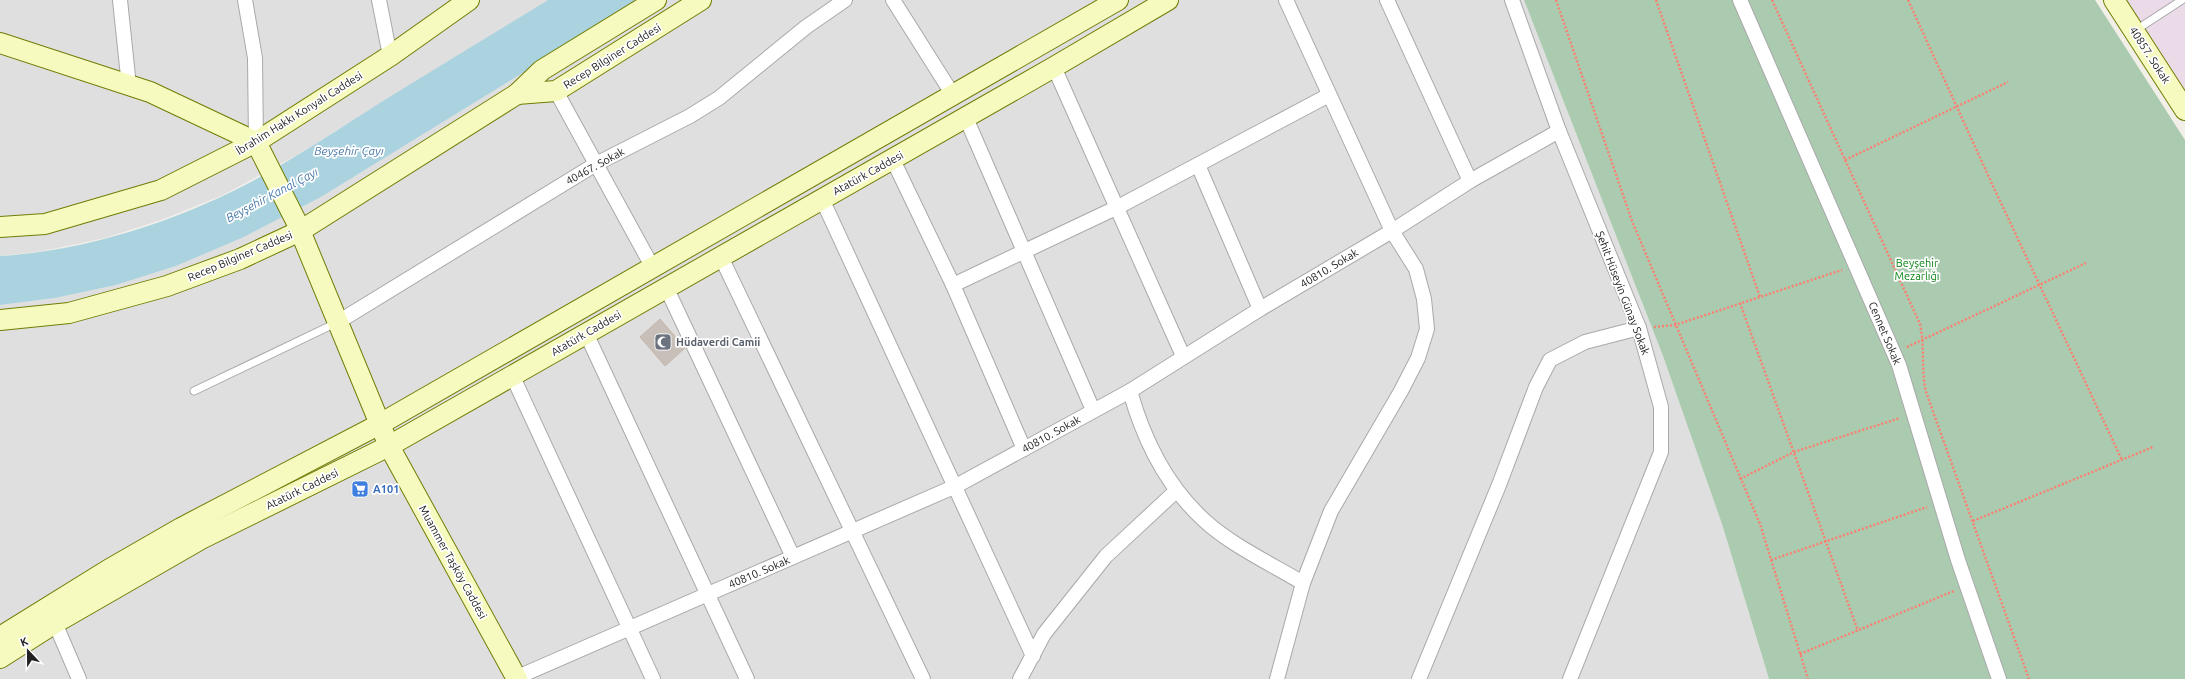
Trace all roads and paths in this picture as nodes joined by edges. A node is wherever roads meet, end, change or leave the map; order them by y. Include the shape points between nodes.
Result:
1 (120, 0) edge
2 (245, 0) edge
3 (380, 0) edge
4 (469, 0) edge
5 (656, 0) edge
6 (701, 0) edge
7 (845, 0) edge
8 (893, 0) edge
9 (1118, 0) edge
10 (1168, 0) edge
11 (1286, 0) edge
12 (1387, 0) edge
13 (1512, 0) edge
14 (1556, 0) edge
15 (1656, 0) edge
16 (1740, 0) edge
17 (1772, 0) edge
18 (1908, 0) edge
19 (2114, 0) edge
20 (2182, 0) edge
21 (2134, 32) junction
22 (0, 43) edge
23 (390, 56) junction
24 (1054, 67) junction
25 (2008, 82) dead end
26 (129, 86) junction
27 (556, 91) junction
28 (517, 94) junction
29 (953, 95) junction
30 (1329, 95) junction
31 (1956, 106) junction
32 (2185, 110) edge
33 (966, 118) junction
34 (1559, 131) junction
35 (256, 142) junction
36 (893, 160) junction
37 (1844, 160) junction
38 (596, 164) junction
39 (1198, 165) junction
40 (1470, 181) junction
41 (822, 199) junction
42 (1118, 207) junction
43 (298, 226) junction
44 (0, 227) edge
45 (1392, 231) junction
46 (1024, 252) junction
47 (721, 257) junction
48 (2086, 263) dead end
49 (1856, 266) junction
50 (653, 268) junction
51 (953, 285) junction
52 (2039, 285) junction
53 (666, 287) junction
54 (1760, 297) junction
55 (1740, 303) junction
56 (1260, 309) junction
57 (0, 320) edge
58 (338, 322) junction
59 (1675, 325) junction
60 (1639, 328) junction
61 (586, 333) junction
62 (1924, 340) junction
63 (1894, 354) junction
64 (1183, 356) junction
65 (512, 375) junction
66 (194, 391) dead end
67 (1130, 391) junction
68 (1093, 410) junction
69 (1914, 414) junction
70 (380, 424) junction
71 (389, 446) junction
72 (2153, 447) dead end
73 (1024, 449) junction
74 (1794, 452) junction
75 (2122, 460) junction
76 (1740, 478) junction
77 (956, 486) junction
78 (1176, 491) junction
79 (1941, 502) junction
80 (1973, 522) junction
81 (851, 532) junction
82 (1826, 541) junction
83 (793, 557) junction
84 (1771, 560) junction
85 (1303, 583) junction
86 (1967, 585) junction
87 (708, 594) junction
88 (55, 623) junction
89 (628, 627) junction
90 (1858, 631) junction
91 (0, 637) edge
92 (1800, 654) junction
93 (1033, 656) junction
94 (0, 658) edge
95 (79, 679) edge
96 (516, 679) edge
97 (653, 679) edge
98 (747, 679) edge
99 (923, 679) edge
100 (1020, 679) edge
101 (1277, 679) edge
102 (1419, 679) edge
103 (1570, 679) edge
104 (1808, 679) edge
105 (1999, 679) edge
106 (2029, 679) edge

1 - 26 street
2 - 35 street via 255,58
3 - 23 street
4 - 23 main road, İbrahim Hakkı Konyalı Caddesi
5 - 28 main road, Recep Bilginer Caddesi via 542,70
6 - 27 main road, Recep Bilginer Caddesi
7 - 38 street, 40467. Sokak via 806,27 719,98 690,116
8 - 29 street
9 - 29 main road, Atatürk Caddesi
10 - 24 main road, Atatürk Caddesi
11 - 30 street
12 - 40 street
13 - 34 street, Şehit Hüseyin Günay Sokak
14 - 59 path via 1632,221
15 - 54 path
16 - 49 street, Cennet Sokak
17 - 37 path
18 - 31 path
19 - 21 main road, 40857. Sokak
20 - 21 lane
21 - 32 main road, 40857. Sokak
22 - 26 main road
23 - 35 main road, İbrahim Hakkı Konyalı Caddesi
24 - 33 main road, Atatürk Caddesi
24 - 42 street
25 - 31 path
26 - 35 main road via 150,92
27 - 28 main road, Recep Bilginer Caddesi
27 - 38 street
28 - 43 main road, Recep Bilginer Caddesi
29 - 50 main road, Atatürk Caddesi
30 - 39 street
30 - 45 street
31 - 37 path
31 - 52 path
33 - 36 main road, Atatürk Caddesi
33 - 46 street
34 - 40 street, 40810. Sokak
34 - 60 street, Şehit Hüseyin Günay Sokak
35 - 43 main road, Muammer Taşköy Caddesi
35 - 44 main road, İbrahim Hakkı Konyalı Caddesi via 161,190 45,224
36 - 41 main road, Atatürk Caddesi
36 - 51 street
37 - 62 path via 1920,324
38 - 50 street
38 - 58 street, 40467. Sokak
39 - 42 street
39 - 56 street
40 - 45 street, 40810. Sokak
41 - 47 main road, Atatürk Caddesi
41 - 77 street
42 - 46 street
42 - 64 street
43 - 57 main road, Recep Bilginer Caddesi via 240,259 167,286 68,313
43 - 58 main road, Muammer Taşköy Caddesi
45 - 56 street, 40810. Sokak
45 - 85 street via 1416,269 1424,298 1426,329 1418,358 1401,391 1331,511
46 - 51 street
46 - 68 street
47 - 53 main road, Atatürk Caddesi
47 - 81 street
48 - 52 path
49 - 54 path
49 - 63 street, Cennet Sokak
50 - 70 main road, Atatürk Caddesi
51 - 73 street
52 - 62 path
52 - 75 path
53 - 61 main road, Atatürk Caddesi
53 - 83 street
54 - 55 path
55 - 59 path
55 - 74 path
56 - 64 street, 40810. Sokak
58 - 66 lane
58 - 70 main road, Muammer Taşköy Caddesi
59 - 60 path
59 - 76 path
60 - 102 street via 1585,342 1550,360 1536,387 1499,485
60 - 103 street, Şehit Hüseyin Günay Sokak via 1661,407 1661,452
61 - 65 main road, Atatürk Caddesi
61 - 87 street
62 - 63 path
62 - 80 path via 1922,375 1926,392
63 - 69 street, Cennet Sokak
64 - 67 street, 40810. Sokak
65 - 71 main road, Atatürk Caddesi
65 - 89 street
67 - 68 street, 40810. Sokak
67 - 78 street via 1138,421 1151,451
68 - 73 street, 40810. Sokak
69 - 74 path
69 - 79 street, Cennet Sokak
70 - 71 main road, Muammer Taşköy Caddesi
70 - 91 main road, Atatürk Caddesi via 181,528
71 - 88 main road, Atatürk Caddesi via 201,539
71 - 96 main road, Muammer Taşköy Caddesi
72 - 75 path
73 - 77 street, 40810. Sokak
74 - 76 path
74 - 82 path
75 - 80 path
76 - 84 path via 1760,524
77 - 81 street, 40810. Sokak
77 - 93 street
78 - 85 street via 1206,522
78 - 93 street via 1106,556 1044,634
79 - 82 path
79 - 86 street, Cennet Sokak
80 - 106 path
81 - 83 street, 40810. Sokak
81 - 99 street
82 - 84 path
82 - 90 path
83 - 87 street, 40810. Sokak
84 - 92 path
85 - 101 street
86 - 90 path
86 - 105 street, Cennet Sokak
87 - 89 street, 40810. Sokak
87 - 98 street
88 - 94 main road, Atatürk Caddesi
88 - 95 street
89 - 96 street, 40810. Sokak
89 - 97 street
90 - 92 path
92 - 104 path
93 - 100 street

